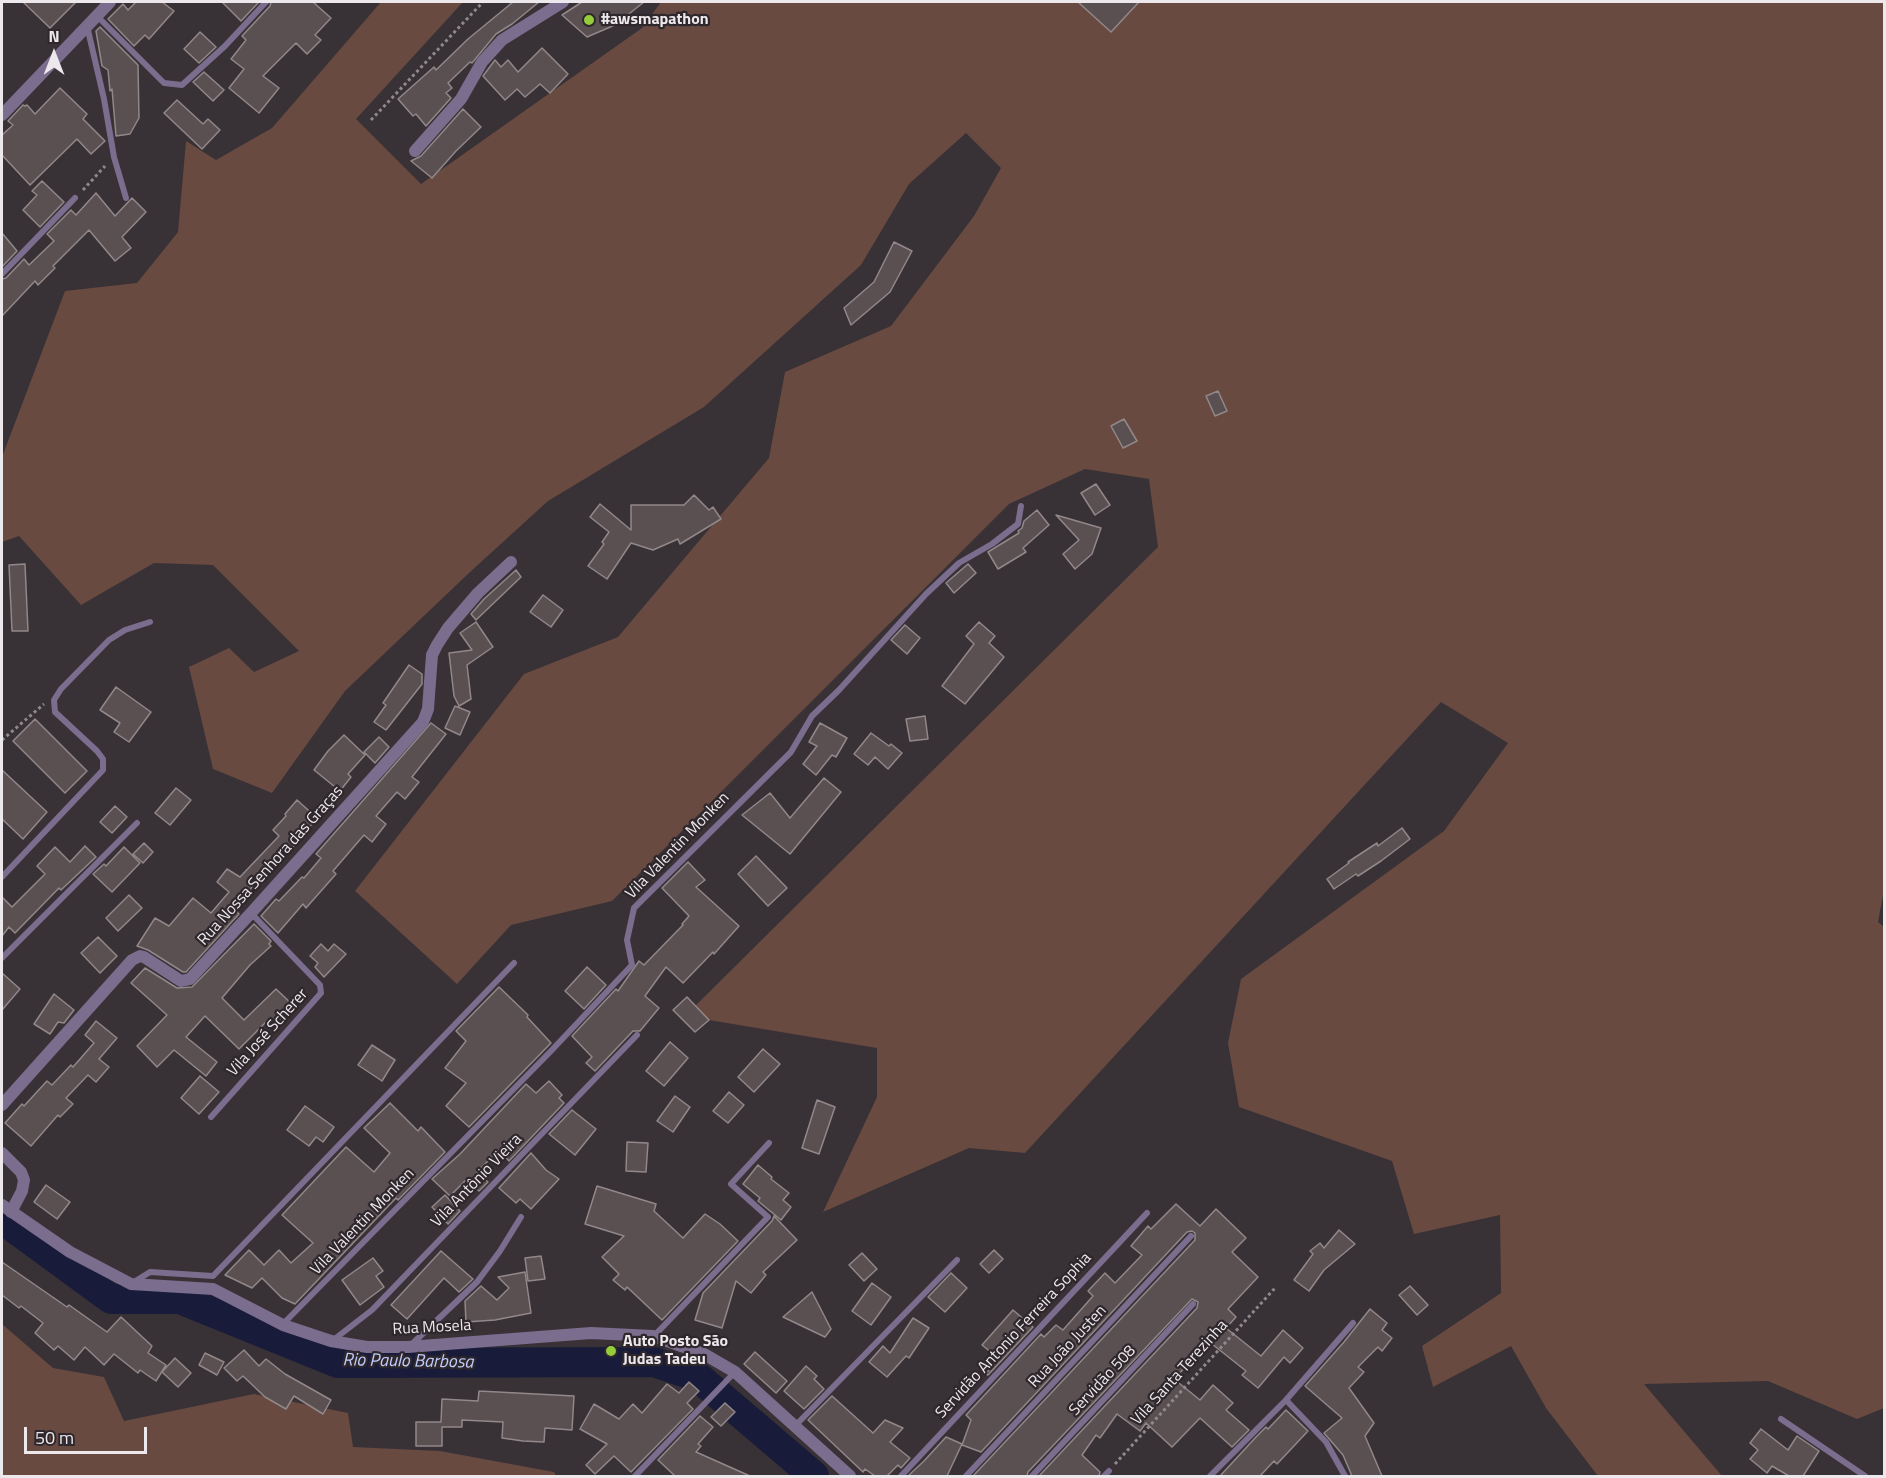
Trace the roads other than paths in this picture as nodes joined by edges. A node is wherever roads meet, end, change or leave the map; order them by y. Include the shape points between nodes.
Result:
1 (110, 2) edge
2 (266, 2) edge
3 (563, 2) edge
4 (96, 15) junction
5 (86, 25) junction
6 (2, 115) edge
7 (415, 151) dead end
8 (75, 198) road end
9 (126, 198) dead end
10 (2, 274) edge
11 (1021, 506) dead end
12 (511, 562) dead end
13 (150, 622) dead end
14 (137, 823) dead end
15 (2, 877) edge
16 (251, 913) junction
17 (2, 958) edge
18 (514, 963) dead end
19 (637, 1035) dead end
20 (2, 1105) edge
21 (212, 1117) dead end
22 (769, 1143) dead end
23 (2, 1153) edge
24 (6, 1208) edge
25 (1147, 1213) dead end
26 (521, 1216) dead end
27 (1191, 1236) dead end
28 (957, 1260) dead end
29 (131, 1284) junction
30 (1193, 1304) dead end
31 (1353, 1323) dead end
32 (283, 1324) junction
33 (653, 1336) junction
34 (332, 1341) junction
35 (408, 1347) junction
36 (735, 1372) junction
37 (1286, 1400) junction
38 (1781, 1419) dead end
39 (794, 1427) junction
40 (635, 1476) edge
41 (850, 1476) edge
42 (901, 1476) edge
43 (966, 1476) edge
44 (1032, 1476) edge
45 (1210, 1476) edge
46 (1346, 1476) edge
47 (1865, 1476) edge

1 - 4 street
2 - 4 lane via 183,85 164,83
3 - 7 street via 502,40 482,62 461,99
4 - 5 street
5 - 6 street
5 - 9 lane
8 - 10 lane
11 - 32 lane, Vila Valentin Monken via 1018,524 959,563 926,594 812,716 791,752 634,908 627,940 632,965
12 - 16 street, Rua Nossa Senhora das Graças via 478,593 437,645 432,655 428,709 423,722
13 - 15 lane via 109,640 54,700 55,712 103,759 103,770
14 - 17 lane
16 - 20 street, Rua Nossa Senhora das Graças via 190,978 182,981 144,957 132,960
16 - 21 lane, Vila José Scherer via 320,985 321,993
18 - 29 lane via 213,1276 150,1272
19 - 34 lane, Vila Antônio Vieira via 372,1310
22 - 33 lane via 731,1184 768,1217
23 - 24 street via 24,1180 22,1191
24 - 29 street, Rua Mosela via 70,1252
25 - 42 lane, Servidão Antonio Ferreira Sophia
26 - 35 lane via 477,1282
27 - 43 lane, Rua João Justen
28 - 39 lane
29 - 32 street, Rua Mosela via 213,1289
30 - 44 lane, Servidão 508
31 - 37 lane
32 - 34 street, Rua Mosela
33 - 35 street, Rua Mosela via 591,1333
33 - 36 street, Rua Mosela via 704,1354
34 - 35 street, Rua Mosela via 367,1347
36 - 39 street, Rua Mosela
36 - 40 lane
37 - 45 lane
37 - 46 lane via 1326,1442
38 - 47 lane
39 - 41 street, Rua Mosela

